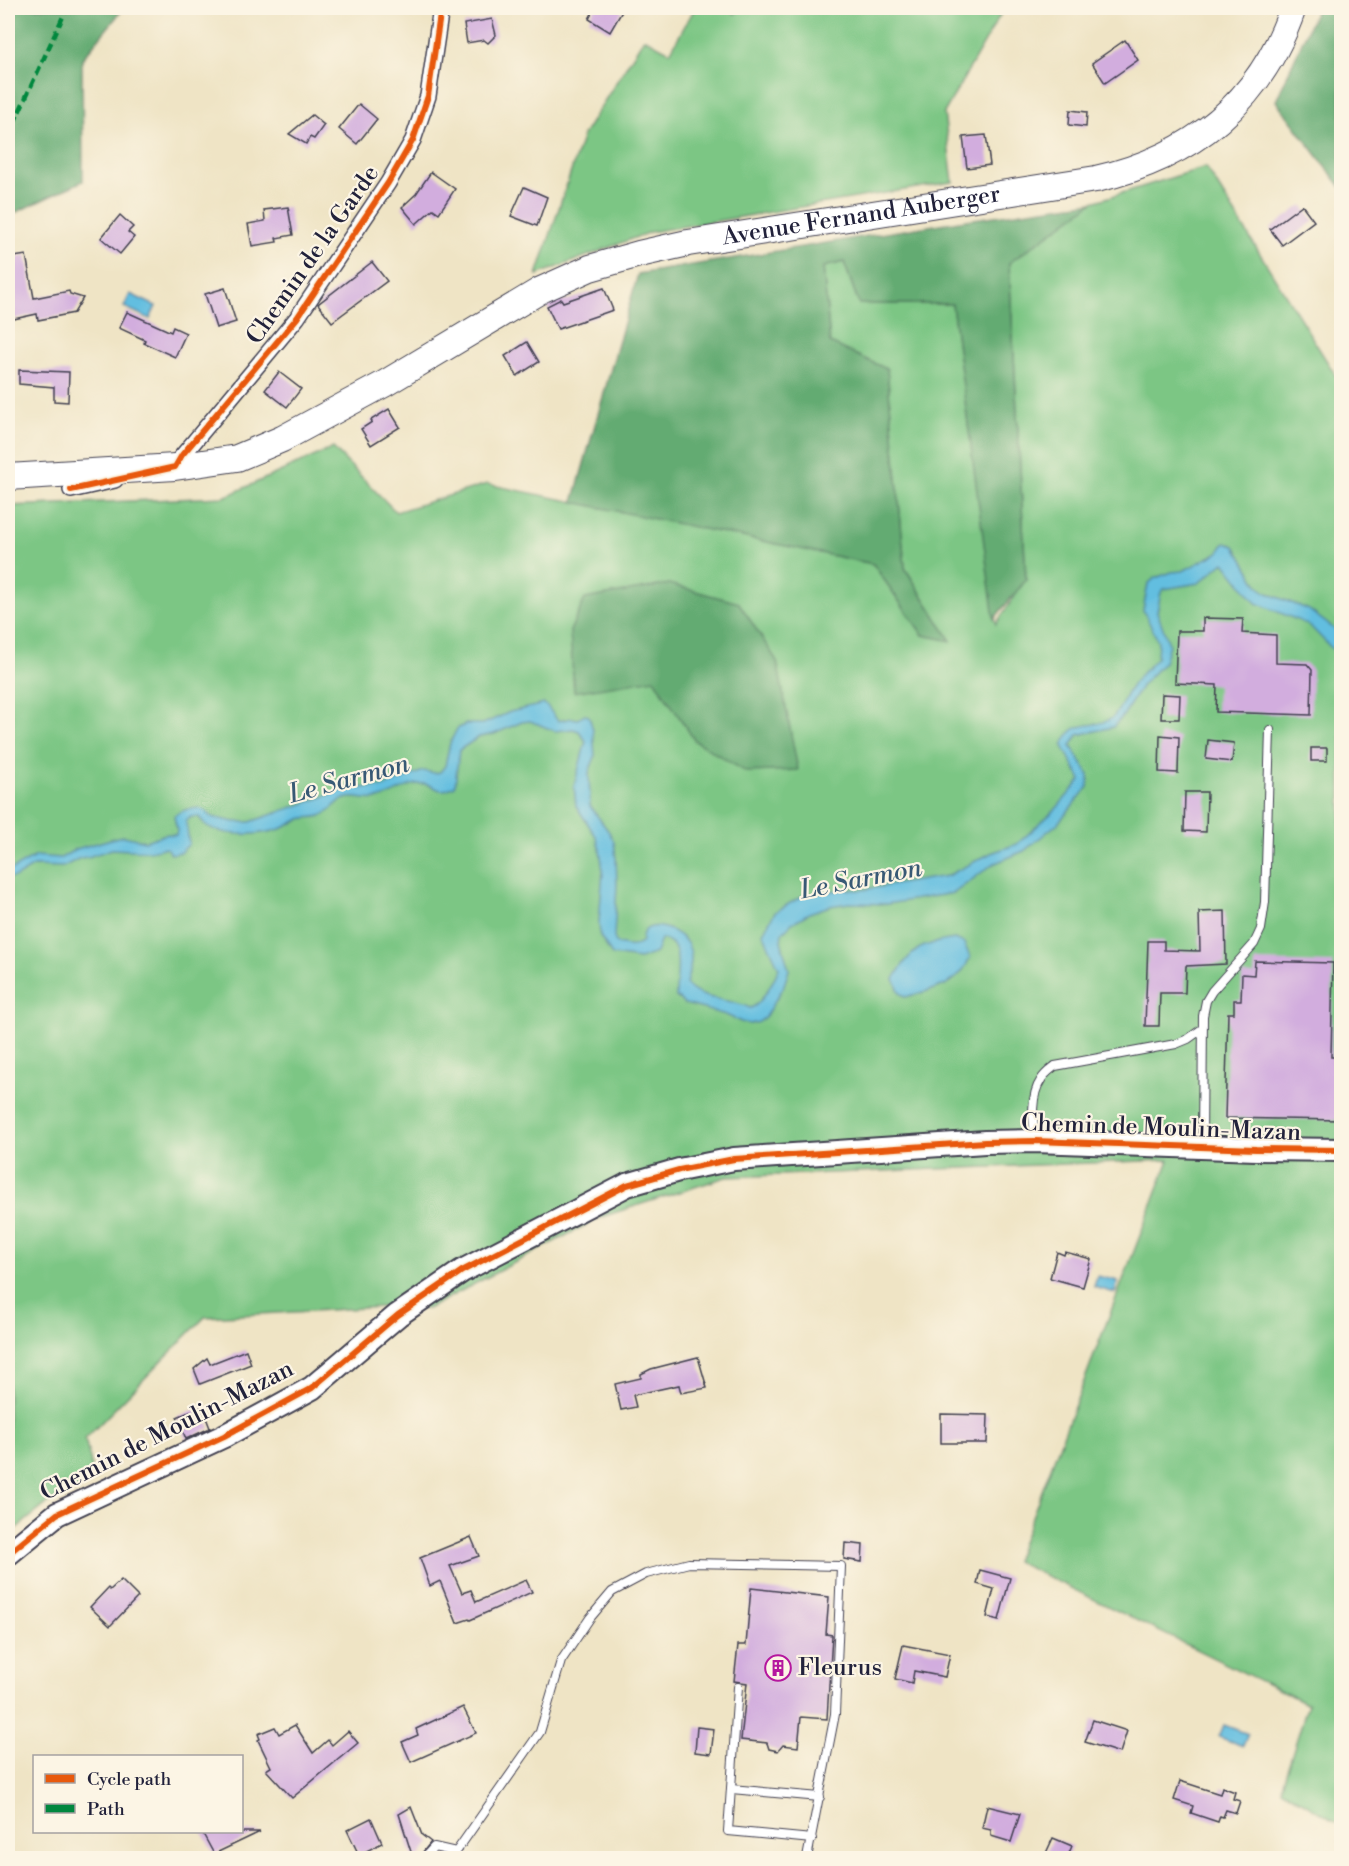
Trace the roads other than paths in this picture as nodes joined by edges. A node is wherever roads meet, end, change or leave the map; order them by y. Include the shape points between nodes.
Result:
1 (441, 8) edge
2 (1293, 8) edge
3 (384, 384) junction
4 (175, 467) junction
5 (8, 477) edge
6 (71, 490) junction
7 (8, 493) edge
8 (1270, 730) dead end
9 (1202, 1029) junction
10 (1035, 1141) junction
11 (1202, 1147) junction
12 (1341, 1150) edge
13 (8, 1554) edge
14 (738, 1688) dead end
15 (731, 1789) junction
16 (820, 1797) junction
17 (812, 1839) junction
18 (424, 1858) edge
19 (807, 1858) edge

1 - 4 street, Chemin de la Garde via 428,96 413,140 297,318
2 - 3 main road, Avenue Fernand Auberger via 1267,66 1233,108 1195,139 1151,162 1096,179 688,243 590,268 541,290
3 - 4 main road, Avenue Fernand Auberger via 282,439 237,458
3 - 6 main road, Avenue Fernand Auberger via 271,462 194,482
4 - 5 main road, Avenue Fernand Auberger
4 - 6 street
6 - 7 main road, Avenue Fernand Auberger
8 - 9 lane via 1261,929 1254,944 1206,1001
9 - 10 lane via 1176,1044 1055,1066 1037,1087 1032,1116
9 - 11 lane
10 - 11 street, Chemin de Moulin-Mazan
10 - 13 street, Chemin de Moulin-Mazan via 734,1159 627,1185 462,1271 398,1316 312,1388 224,1436 57,1514
11 - 12 street, Chemin de Moulin-Mazan
14 - 15 lane
15 - 16 lane
15 - 17 lane via 728,1831
16 - 17 lane
16 - 18 lane via 835,1713 841,1566 689,1563 646,1574 612,1592 561,1661 540,1732 456,1852 434,1847
17 - 19 lane

